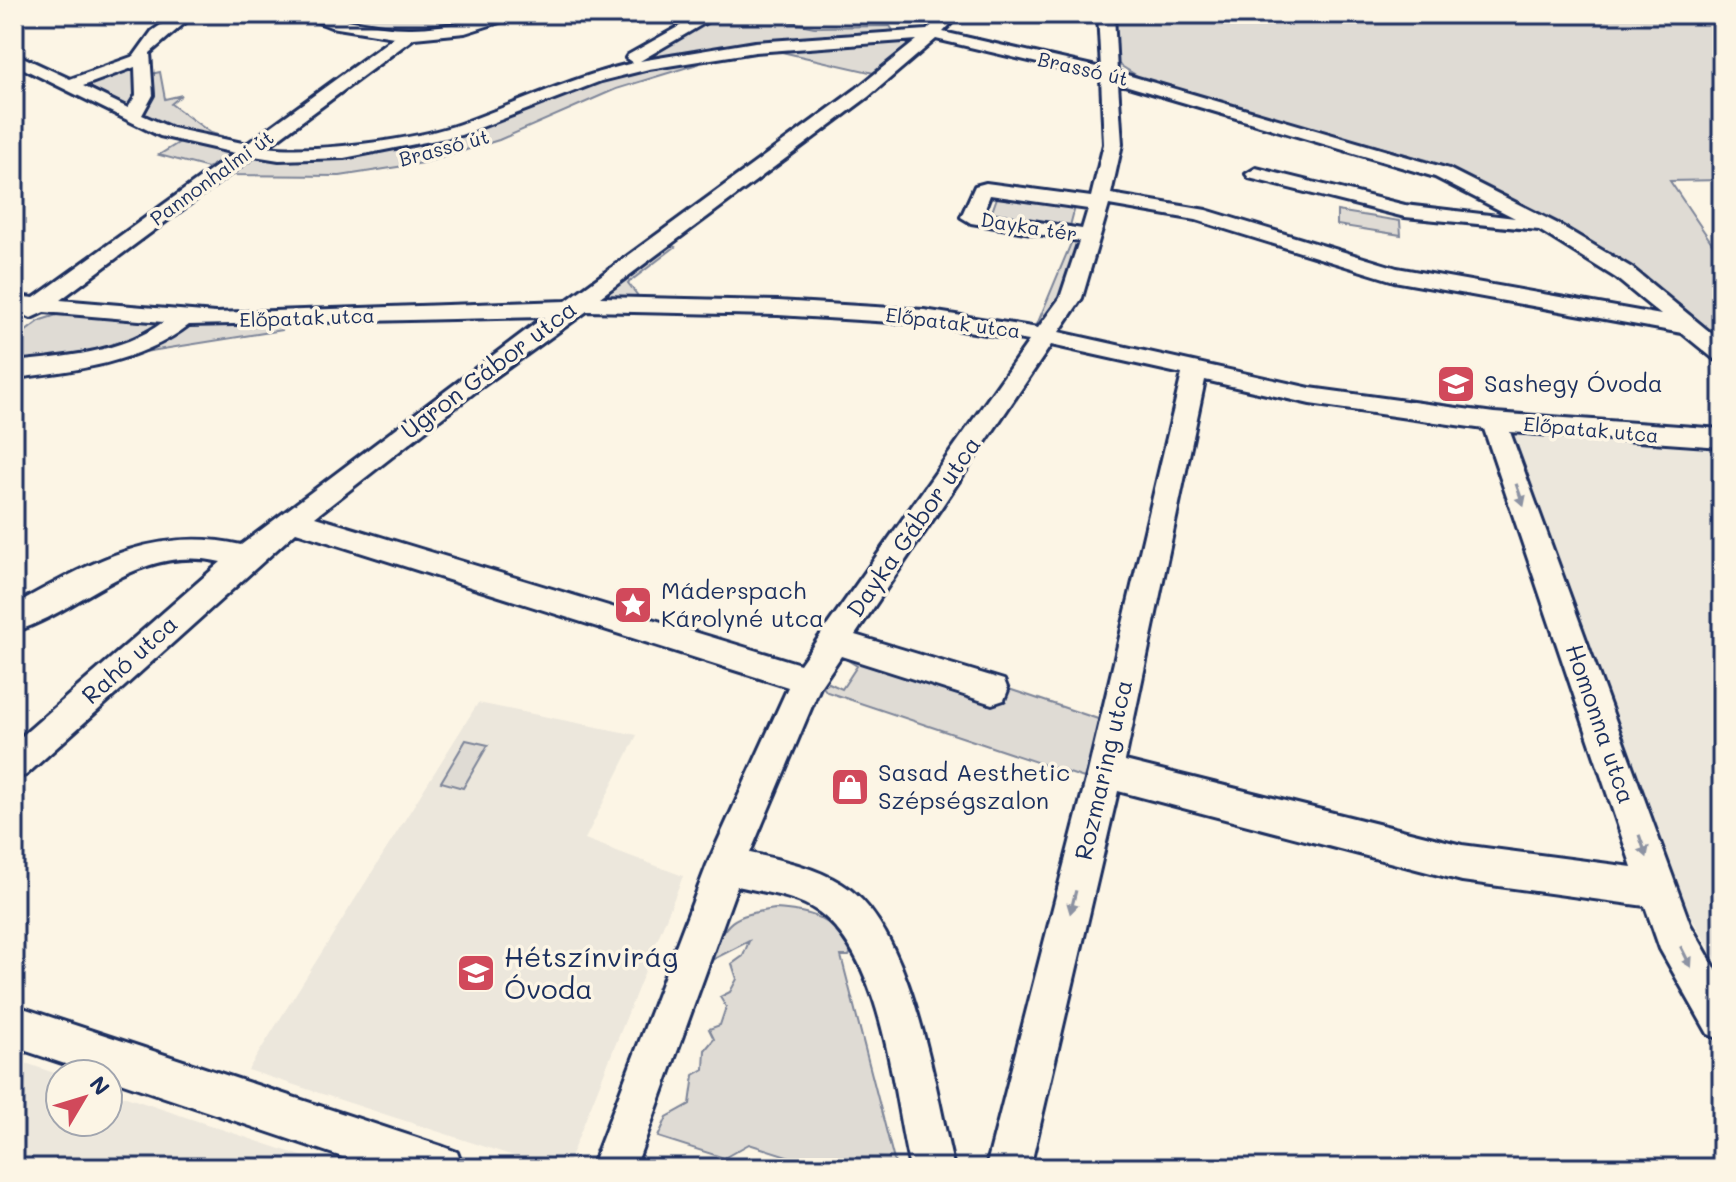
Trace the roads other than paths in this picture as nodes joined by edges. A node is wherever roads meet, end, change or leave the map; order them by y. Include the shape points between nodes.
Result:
1 (187, 14) edge
2 (517, 14) edge
3 (712, 14) edge
4 (952, 14) edge
5 (1106, 14) edge
6 (311, 15) edge
7 (410, 33) junction
8 (933, 34) junction
9 (14, 58) edge
10 (142, 59) junction
11 (36, 66) junction
12 (1107, 74) junction
13 (14, 76) edge
14 (595, 77) junction
15 (72, 84) junction
16 (130, 116) junction
17 (248, 150) junction
18 (1256, 174) dead end
19 (1100, 201) junction
20 (1551, 228) junction
21 (1091, 237) junction
22 (14, 303) edge
23 (39, 305) junction
24 (573, 307) junction
25 (182, 319) junction
26 (14, 324) edge
27 (1692, 328) junction
28 (1047, 336) junction
29 (1722, 354) edge
30 (14, 370) edge
31 (1195, 371) junction
32 (1494, 422) junction
33 (1719, 439) edge
34 (292, 520) junction
35 (246, 557) junction
36 (14, 620) edge
37 (834, 641) junction
38 (807, 680) junction
39 (992, 690) dead end
40 (14, 764) edge
41 (1105, 772) junction
42 (726, 865) junction
43 (1658, 889) junction
44 (1722, 1020) edge
45 (14, 1026) edge
46 (441, 1168) edge
47 (613, 1168) edge
48 (932, 1168) edge
49 (1008, 1168) edge

1 - 10 street via 148,43
2 - 7 street via 468,27
3 - 14 street
4 - 8 street, Ugron Gábor utca
5 - 12 street, Dayka Gábor utca
6 - 7 street via 344,27
7 - 17 street, Pannonhalmi út
8 - 12 street, Brassó út
8 - 14 street, Brassó út via 733,50
8 - 24 street, Ugron Gábor utca via 862,93
9 - 11 street, Brassó út
10 - 15 street
10 - 16 street via 146,94
11 - 13 street
11 - 15 street, Brassó út
12 - 19 street, Dayka Gábor utca via 1114,130
12 - 20 street, Brassó út via 1413,162
14 - 17 street, Brassó út via 569,100 501,133 428,155 310,168 279,154
15 - 16 street, Brassó út
16 - 17 street, Brassó út via 166,132
17 - 23 street, Pannonhalmi út
18 - 20 street, Brassó út via 1405,211
19 - 21 street, Dayka Gábor utca
19 - 21 street, Dayka tér via 986,189 971,217
19 - 27 street via 1199,214 1394,274
20 - 27 street, Brassó út via 1624,273
21 - 28 street, Dayka Gábor utca via 1071,298
22 - 23 street, Előpatak utca
23 - 25 street, Előpatak utca
23 - 26 street, Pannonhalmi út
24 - 25 street, Előpatak utca
24 - 28 street, Előpatak utca via 847,311
24 - 34 street, Ugron Gábor utca
25 - 30 street via 164,333 110,353
27 - 29 street, Brassó út
28 - 31 street, Előpatak utca
28 - 37 street, Dayka Gábor utca
31 - 32 street, Előpatak utca via 1310,396
31 - 41 street, Rozmaring utca
32 - 33 street, Előpatak utca
32 -> 43 street, Homonna utca
34 - 35 street, Ugron Gábor utca
34 - 38 street
35 - 36 street via 197,547 143,554
35 - 40 street, Rahó utca
37 - 38 street, Dayka Gábor utca
37 - 39 street
38 - 42 street, Dayka Gábor utca
41 - 43 street via 1462,863
41 -> 49 street, Rozmaring utca
42 - 47 street, Dayka Gábor utca
42 - 48 street via 810,888 834,900 863,928 890,991
43 -> 44 street, Homonna utca via 1674,935
45 - 46 street

